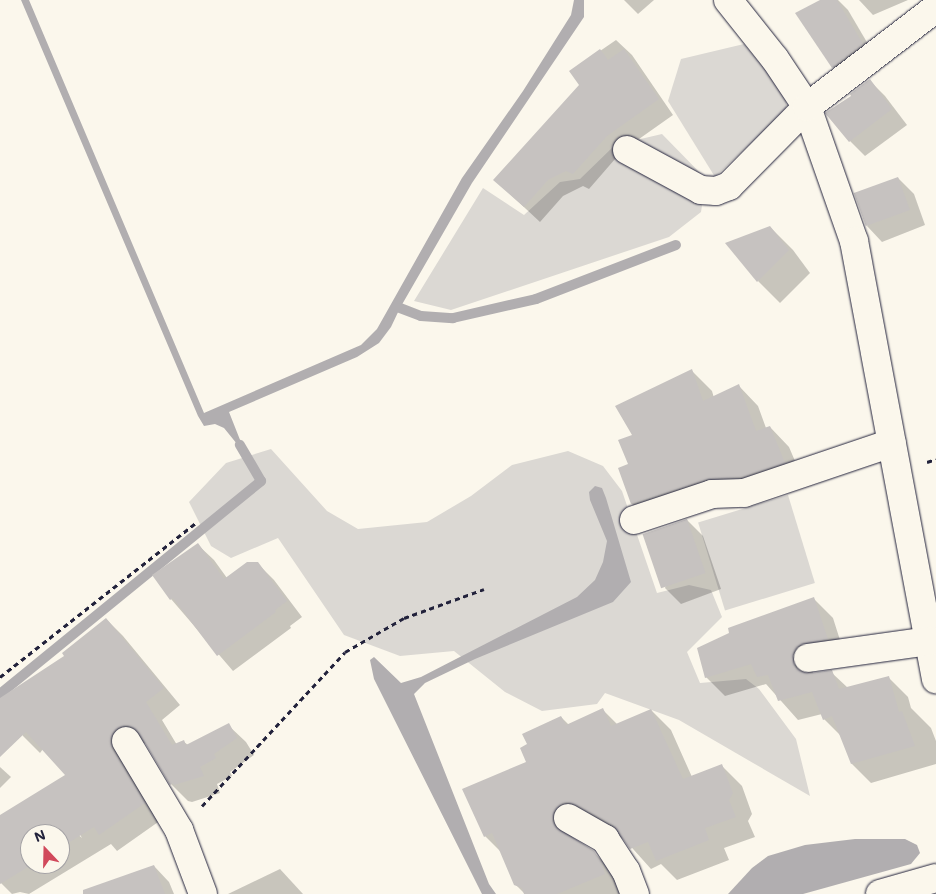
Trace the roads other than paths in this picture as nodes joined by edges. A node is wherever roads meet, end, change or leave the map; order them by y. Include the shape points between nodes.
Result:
1 (728, 0) edge
2 (936, 8) edge
3 (807, 107) junction
4 (627, 150) dead end
5 (892, 443) junction
6 (634, 520) dead end
7 (929, 641) junction
8 (808, 658) dead end
9 (936, 678) edge
10 (126, 741) dead end
11 (568, 818) dead end
12 (933, 877) edge
13 (203, 894) edge
14 (635, 894) edge
15 (880, 894) edge

1 - 3 street via 775,59
2 - 3 street
3 - 4 street via 729,186 716,191 701,190
3 - 5 street via 854,241
5 - 6 street via 744,493 712,494
5 - 7 street
7 - 8 street
7 - 9 street
10 - 13 street via 179,830
11 - 14 street via 605,839 626,871
12 - 15 street

